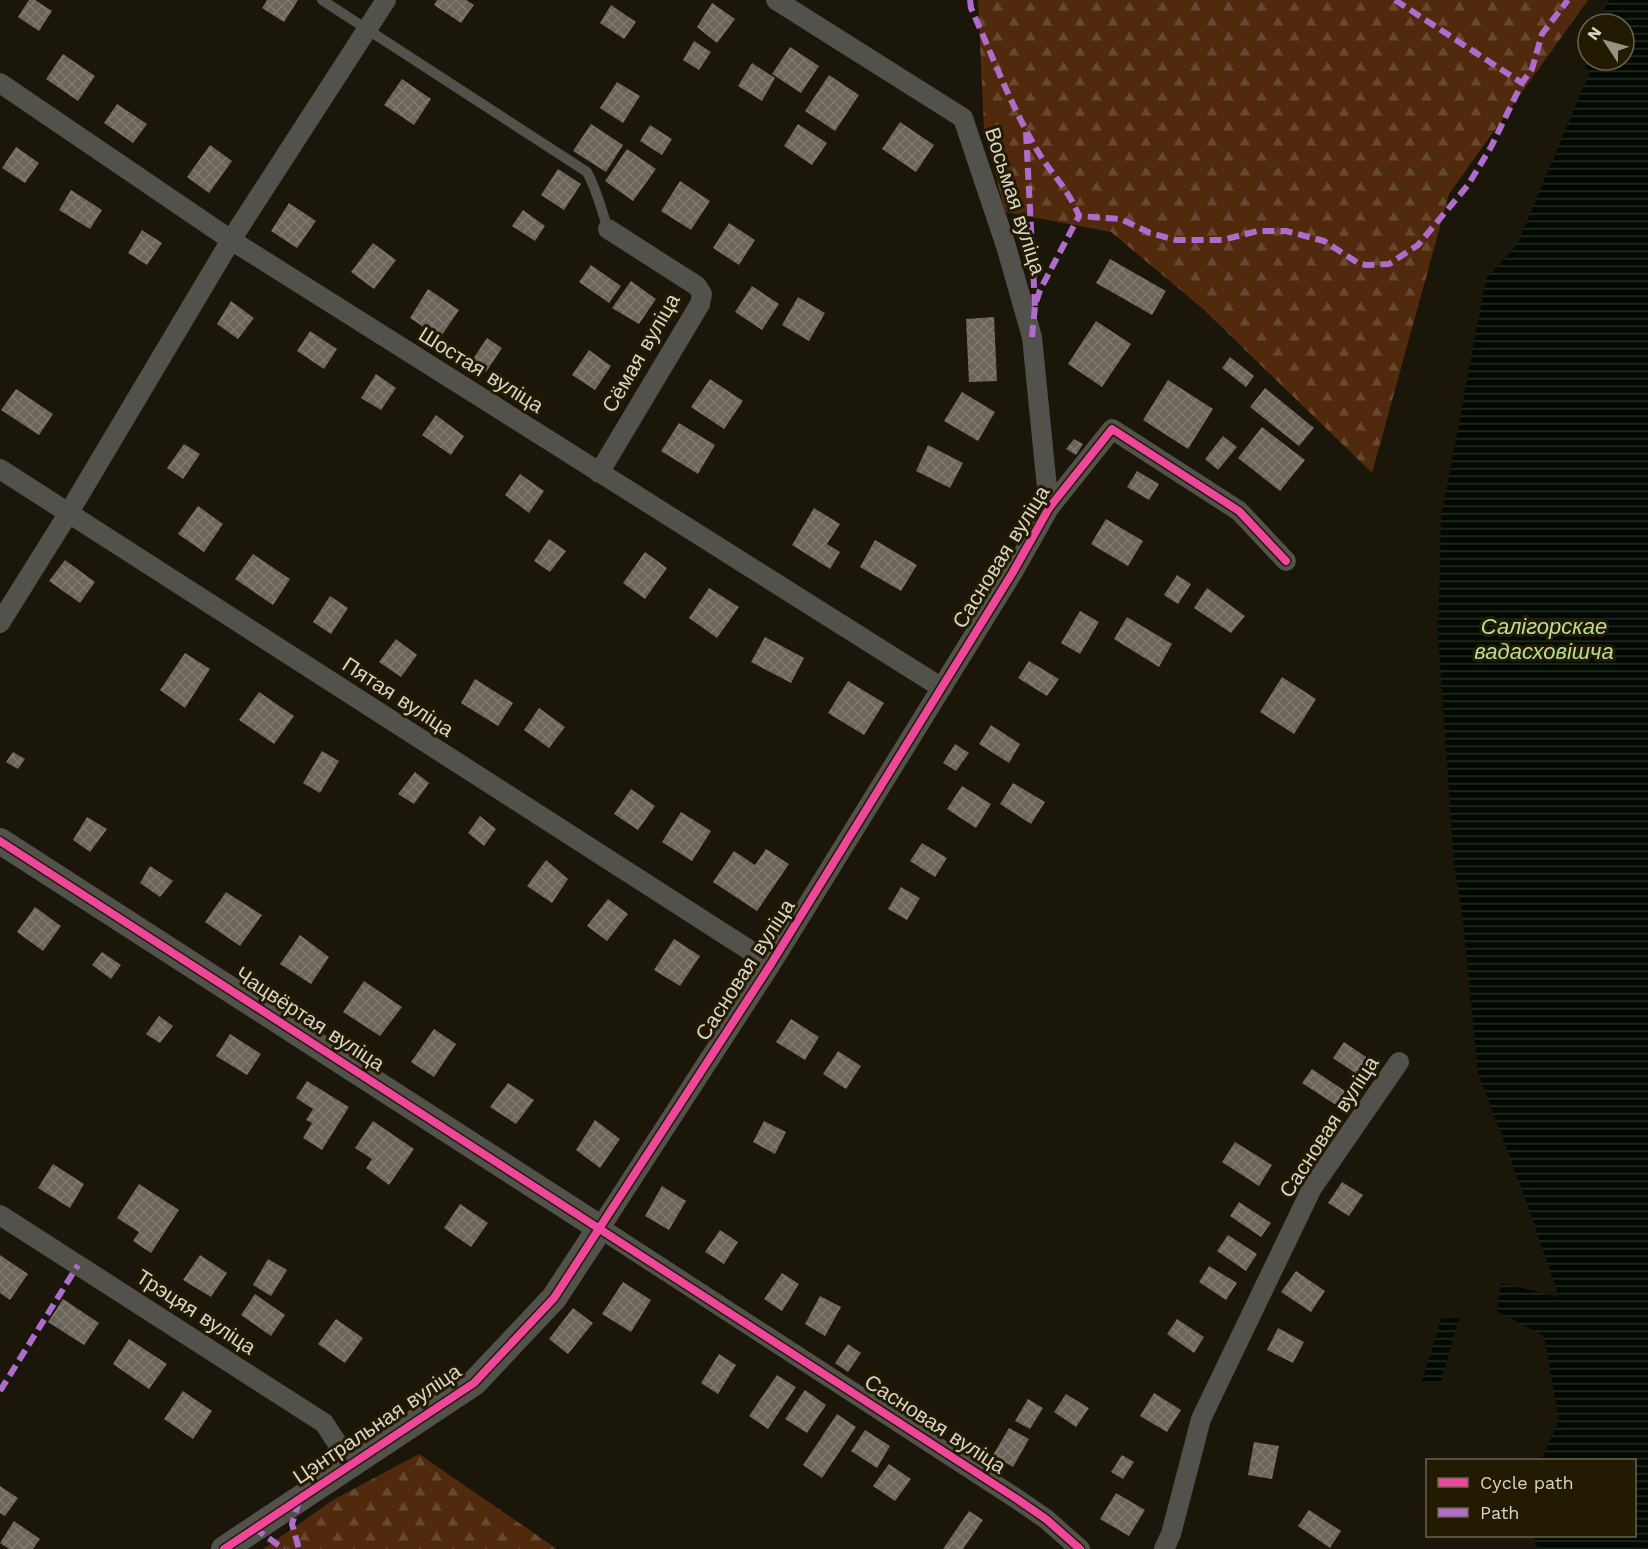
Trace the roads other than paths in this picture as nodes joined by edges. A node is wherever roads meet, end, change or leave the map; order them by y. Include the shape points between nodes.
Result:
1 (322, 0) edge
2 (386, 0) edge
3 (776, 0) edge
4 (367, 29) junction
5 (0, 83) edge
6 (608, 229) joint
7 (231, 240) junction
8 (1032, 337) joint
9 (0, 469) edge
10 (599, 474) junction
11 (1049, 508) junction
12 (68, 514) junction
13 (1286, 561) dead end
14 (0, 623) edge
15 (942, 688) junction
16 (0, 841) edge
17 (771, 964) junction
18 (1399, 1062) dead end
19 (0, 1215) edge
20 (600, 1228) junction
21 (351, 1464) junction
22 (224, 1549) edge
23 (1080, 1549) edge
24 (1164, 1549) edge

1 - 4 lane
2 - 4 street
3 - 8 street, Восьмая вуліца via 963,118
4 - 6 lane via 587,172 597,189
4 - 7 street
5 - 7 street, Шостая вуліца
6 - 10 street, Сёмая вуліца via 697,286 702,294 700,304
7 - 10 street, Шостая вуліца
7 - 12 street
8 - 11 street, Сасновая вуліца
9 - 12 street, Пятая вуліца
10 - 15 street, Шостая вуліца
11 - 13 street, Сасновая вуліца via 1112,429 1239,511
11 - 15 street, Сасновая вуліца
12 - 14 street
12 - 17 street, Пятая вуліца
15 - 17 street, Сасновая вуліца
16 - 20 street, Чацвёртая вуліца
17 - 20 street, Сасновая вуліца
18 - 24 street, Сасновая вуліца via 1312,1188 1201,1419
19 - 21 street, Трэцяя вуліца via 324,1423
20 - 21 street, Цэнтральная вуліца via 554,1298 474,1383
20 - 23 street, Сасновая вуліца via 1017,1499
21 - 22 street, Цэнтральная вуліца

